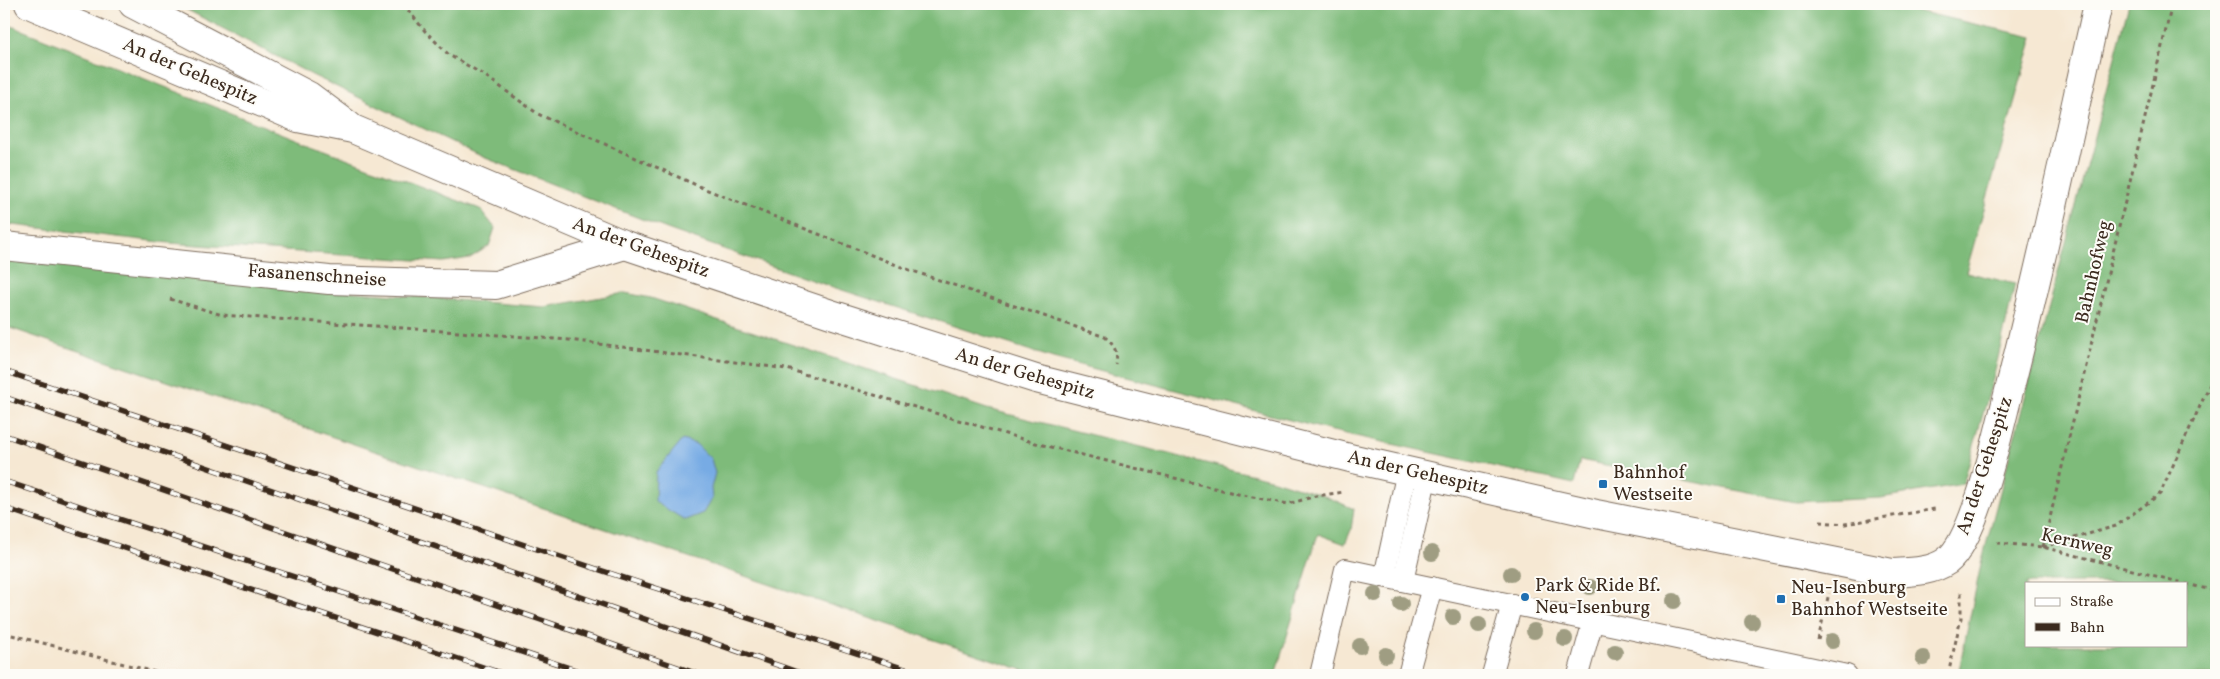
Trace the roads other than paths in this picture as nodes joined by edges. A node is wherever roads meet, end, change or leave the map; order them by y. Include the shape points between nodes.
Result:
1 (30, 4) edge
2 (133, 4) edge
3 (2098, 4) edge
4 (353, 129) junction
5 (4, 246) edge
6 (625, 246) junction
7 (1417, 473) junction
8 (1393, 579) junction
9 (1432, 587) junction
10 (1512, 604) junction
11 (1592, 621) junction
12 (1320, 675) edge
13 (1408, 675) edge
14 (1492, 675) edge
15 (1578, 675) edge
16 (1847, 675) edge

1 - 4 street, An der Gehespitz via 298,118
2 - 4 street, An der Gehespitz via 309,96
3 - 7 street, An der Gehespitz via 2035,290 1998,433 1963,540 1947,560 1923,571 1892,573 1596,514
4 - 6 street, An der Gehespitz
5 - 6 street, Fasanenschneise via 329,280 496,285
6 - 7 street, An der Gehespitz via 1036,379
7 - 8 lane
8 - 9 lane
8 - 12 lane via 1345,568
9 - 10 lane
9 - 13 lane
10 - 11 lane
10 - 14 lane
11 - 15 lane
11 - 16 lane

